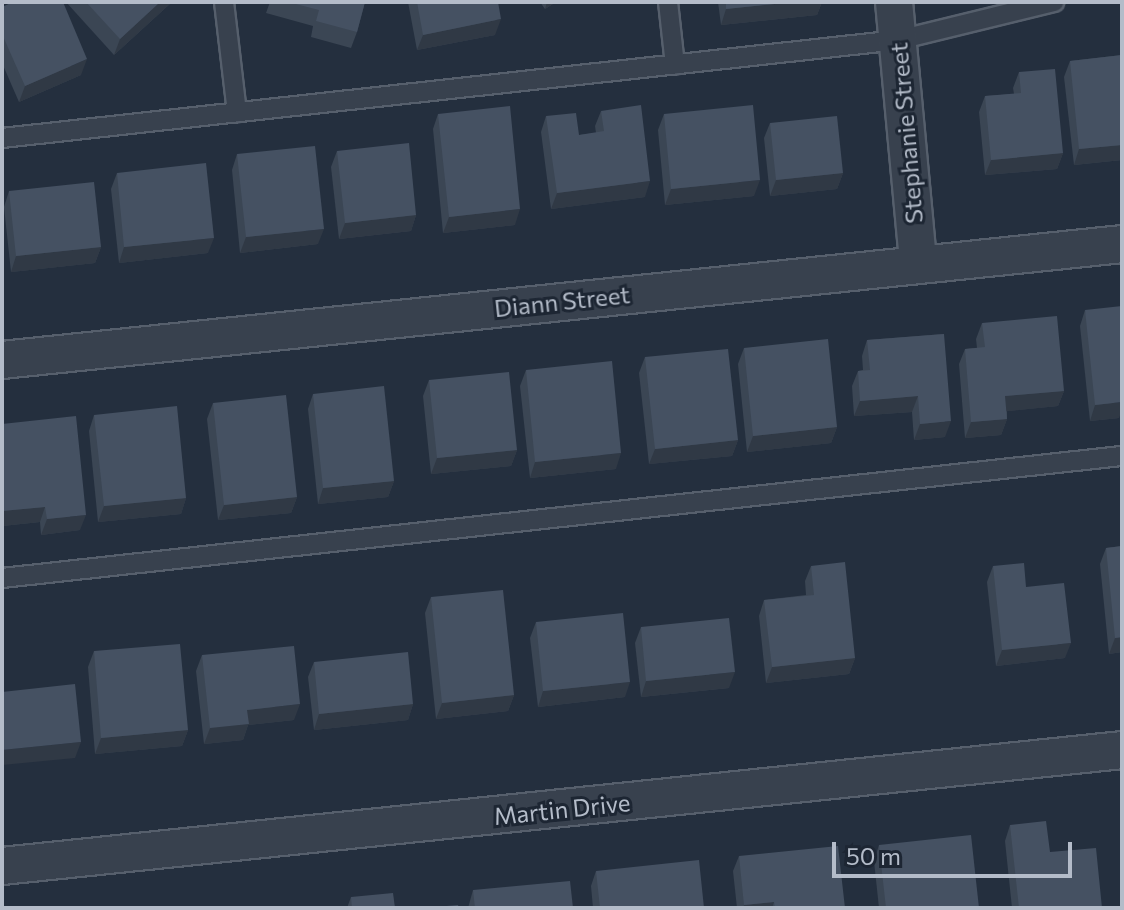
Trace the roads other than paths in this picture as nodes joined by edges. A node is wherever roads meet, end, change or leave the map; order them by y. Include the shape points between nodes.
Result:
1 (224, 2) edge
2 (668, 2) edge
3 (894, 2) edge
4 (1054, 2) edge
5 (898, 40) junction
6 (675, 65) junction
7 (237, 112) junction
8 (2, 138) edge
9 (1122, 244) edge
10 (918, 263) junction
11 (2, 360) edge
12 (1122, 456) edge
13 (2, 578) edge
14 (1122, 750) edge
15 (2, 866) edge

1 - 7 lane
2 - 6 lane
3 - 5 street, Stephanie Street
4 - 5 lane
5 - 6 lane
5 - 10 street, Stephanie Street
6 - 7 lane
7 - 8 lane
9 - 10 street, Diann Street
10 - 11 street, Diann Street
12 - 13 lane
14 - 15 street, Martin Drive

